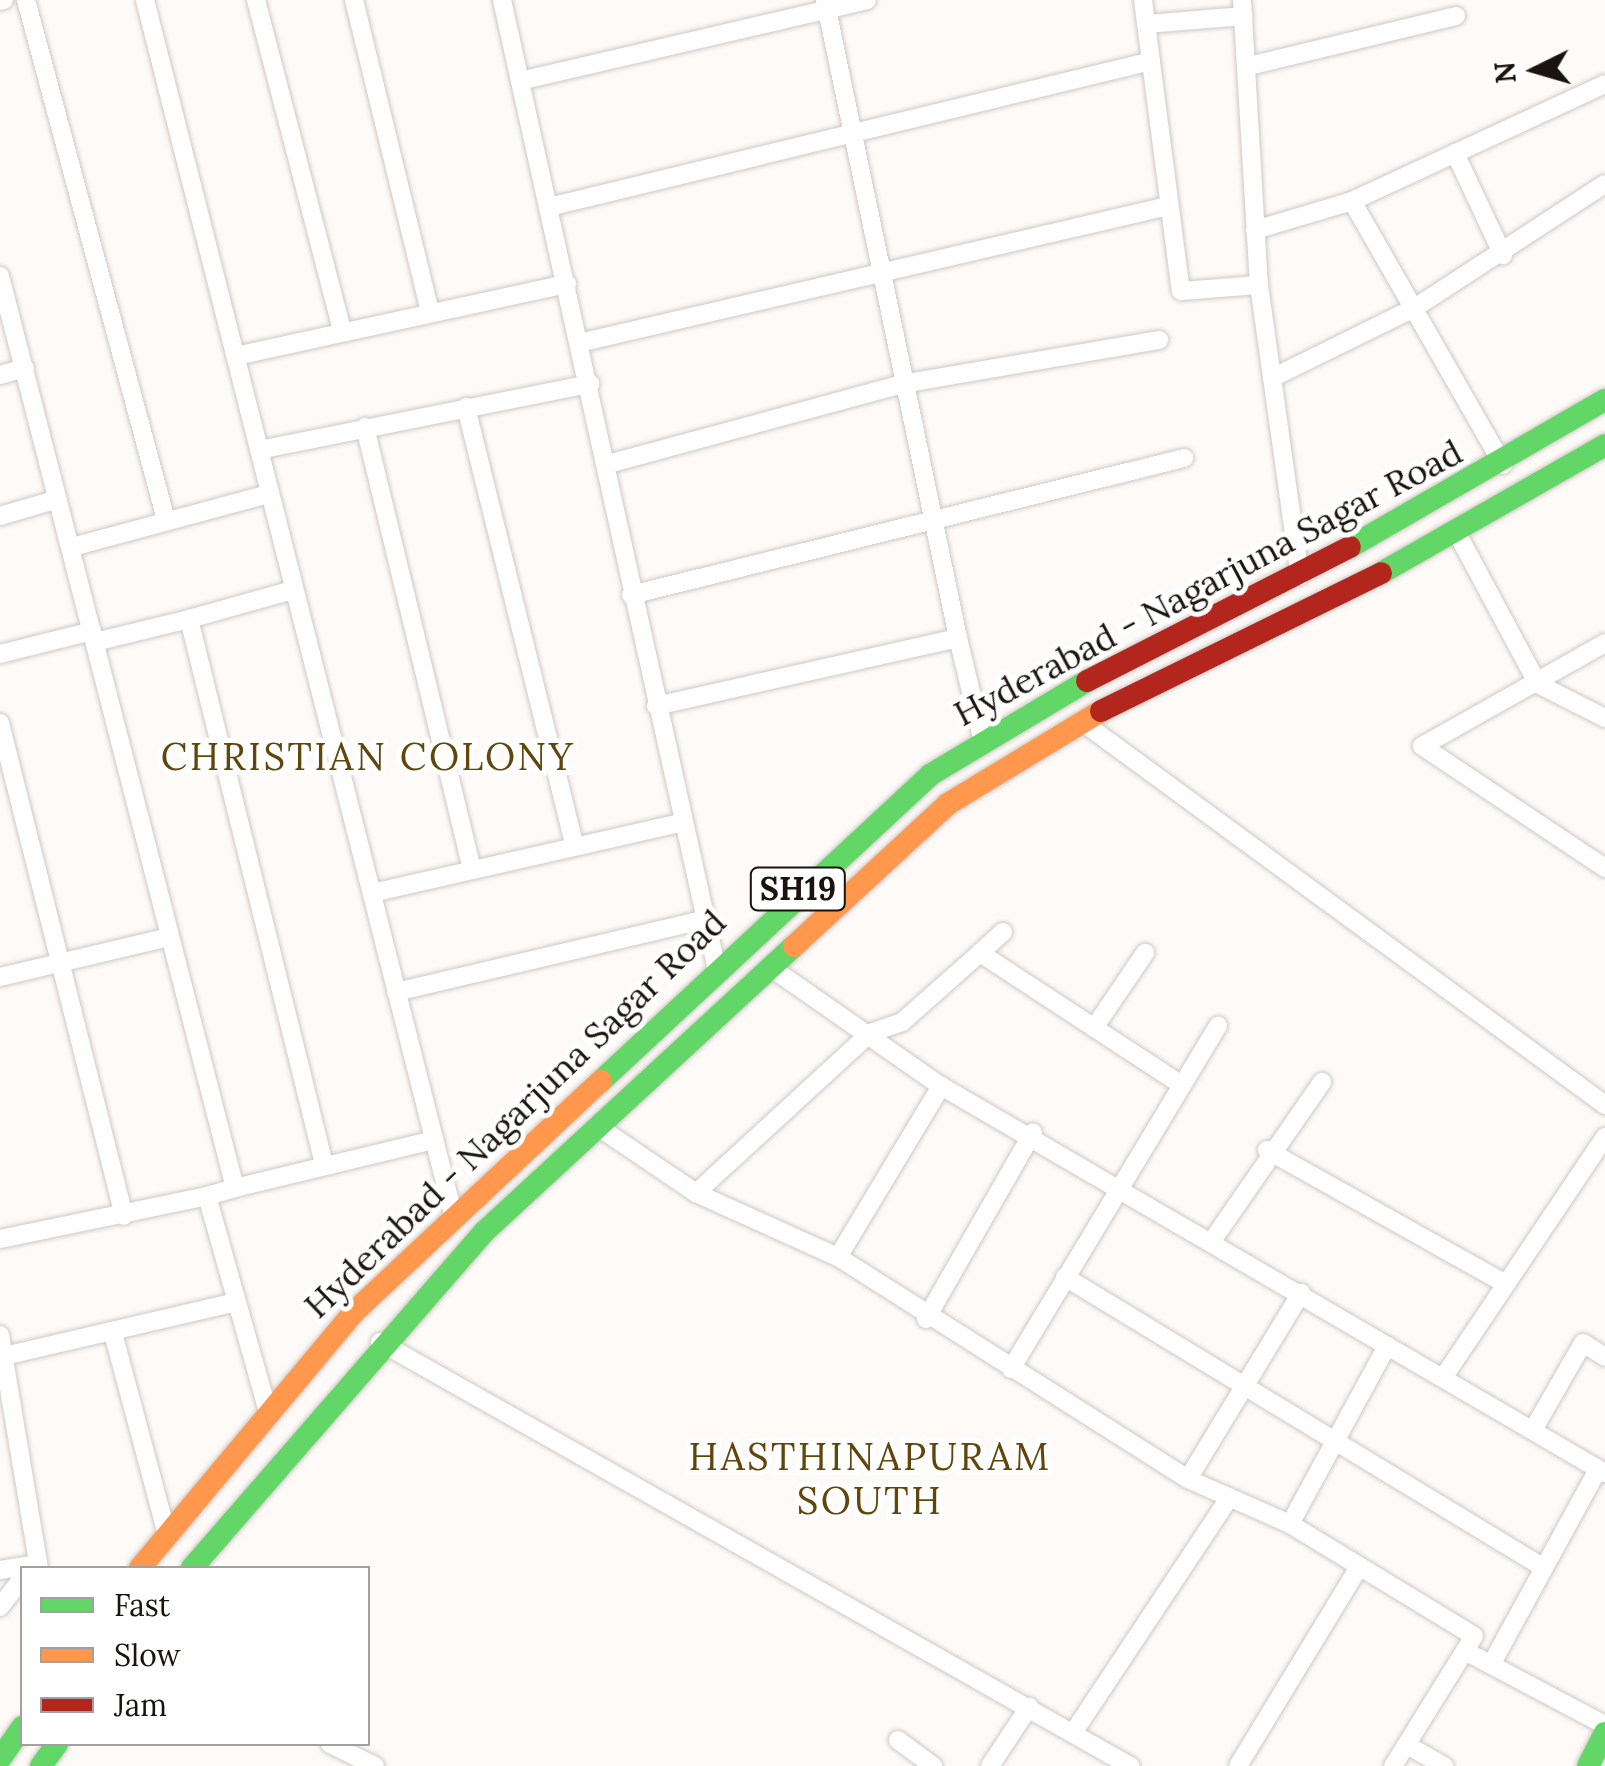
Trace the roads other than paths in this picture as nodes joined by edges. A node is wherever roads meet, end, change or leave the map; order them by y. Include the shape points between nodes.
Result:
1 (26, 0) edge
2 (145, 0) edge
3 (256, 0) edge
4 (354, 0) edge
5 (502, 0) edge
6 (866, 0) edge
7 (1142, 0) edge
8 (825, 3) edge
9 (1243, 8) edge
10 (1456, 16) dead end
11 (1147, 24) junction
12 (1152, 61) junction
13 (1249, 66) junction
14 (520, 80) junction
15 (1605, 84) edge
16 (854, 126) junction
17 (1455, 153) junction
18 (1605, 184) edge
19 (1352, 201) junction
20 (549, 207) junction
21 (1164, 207) junction
22 (1255, 230) junction
23 (1503, 255) junction
24 (880, 270) junction
25 (0, 276) edge
26 (566, 284) junction
27 (1259, 285) junction
28 (1416, 307) junction
29 (430, 311) junction
30 (342, 332) junction
31 (1159, 340) dead end
32 (579, 344) junction
33 (236, 356) junction
34 (24, 368) junction
35 (0, 375) edge
36 (1272, 378) junction
37 (906, 383) junction
38 (590, 384) junction
39 (1605, 400) edge
40 (466, 407) junction
41 (365, 427) junction
42 (1605, 445) edge
43 (259, 450) junction
44 (1184, 458) dead end
45 (608, 464) junction
46 (1503, 465) junction
47 (269, 494) junction
48 (58, 499) junction
49 (931, 513) junction
50 (0, 516) edge
51 (166, 520) junction
52 (1458, 535) junction
53 (72, 546) junction
54 (1300, 576) junction
55 (293, 590) junction
56 (631, 595) junction
57 (189, 618) junction
58 (94, 637) junction
59 (958, 638) junction
60 (1605, 642) edge
61 (0, 654) edge
62 (1538, 684) junction
63 (656, 706) junction
64 (1605, 718) edge
65 (1082, 721) junction
66 (0, 723) edge
67 (982, 741) junction
68 (6, 770) edge
69 (681, 823) junction
70 (574, 845) junction
71 (472, 868) junction
72 (1605, 868) edge
73 (372, 894) junction
74 (704, 920) junction
75 (1003, 932) dead end
76 (169, 937) junction
77 (980, 953) junction
78 (1145, 953) dead end
79 (61, 963) junction
80 (716, 965) junction
81 (773, 969) junction
82 (0, 978) edge
83 (396, 992) junction
84 (1218, 1026) dead end
85 (1094, 1028) junction
86 (870, 1032) junction
87 (1322, 1082) dead end
88 (1182, 1085) junction
89 (940, 1086) junction
90 (1605, 1105) edge
91 (597, 1126) junction
92 (1033, 1132) junction
93 (1605, 1138) edge
94 (434, 1140) junction
95 (1267, 1150) junction
96 (324, 1164) junction
97 (1122, 1185) junction
98 (236, 1188) junction
99 (696, 1193) junction
100 (206, 1196) junction
101 (452, 1214) junction
102 (124, 1216) junction
103 (1214, 1238) junction
104 (0, 1239) edge
105 (838, 1258) junction
106 (1065, 1277) junction
107 (1500, 1281) junction
108 (1301, 1293) junction
109 (237, 1302) junction
110 (926, 1319) junction
111 (112, 1333) junction
112 (0, 1335) edge
113 (380, 1342) junction
114 (1387, 1346) junction
115 (2, 1356) edge
116 (1605, 1357) edge
117 (1011, 1370) junction
118 (1445, 1375) junction
119 (1241, 1382) junction
120 (268, 1416) junction
121 (1532, 1430) junction
122 (1337, 1441) junction
123 (1601, 1471) edge
124 (1188, 1480) junction
125 (1230, 1497) junction
126 (1290, 1524) junction
127 (166, 1534) junction
128 (1539, 1564) junction
129 (39, 1566) edge
130 (142, 1566) edge
131 (194, 1566) edge
132 (1359, 1567) junction
133 (20, 1582) edge
134 (0, 1607) edge
135 (1465, 1651) junction
136 (1492, 1663) junction
137 (1030, 1707) junction
138 (1605, 1729) edge
139 (20, 1731) edge
140 (1073, 1733) junction
141 (898, 1740) dead end
142 (1407, 1745) junction
143 (334, 1746) edge
144 (0, 1759) edge
145 (375, 1766) edge
146 (933, 1766) edge
147 (990, 1766) edge
148 (1130, 1766) edge
149 (1238, 1766) edge
150 (1393, 1766) edge
151 (1444, 1766) edge
152 (1588, 1766) edge

1 - 51 street
2 - 33 street
3 - 30 street
4 - 29 street
5 - 14 street
6 - 8 street
7 - 11 street
8 - 14 street
8 - 16 street
9 - 11 street
9 - 13 street
10 - 13 street
11 - 12 street
12 - 16 street
12 - 21 street
13 - 22 street
14 - 20 street
15 - 17 street
16 - 20 street
16 - 24 street
17 - 19 street
17 - 23 street
18 - 23 street
19 - 22 street
19 - 28 street
20 - 26 street
21 - 24 street
21 - 27 street via 1181,292
22 - 27 street
23 - 28 street
24 - 32 street
24 - 37 street
25 - 34 street
26 - 29 street
26 - 32 street
27 - 36 street
28 - 36 street
28 - 46 street
29 - 30 street
30 - 33 street
31 - 37 street
32 - 38 street
33 - 43 street
34 - 35 street
34 - 48 street
36 - 54 street
37 - 45 street
37 - 49 street
38 - 40 street
38 - 45 street
39 - 46 main road, Hyderabad - Nagarjuna Sagar Road / SH19
40 - 41 street
40 - 70 street
41 - 43 street
41 - 71 street
42 - 52 main road, Hyderabad - Nagarjuna Sagar Road / SH19
43 - 47 street
44 - 49 street
45 - 56 street
46 - 54 main road, Hyderabad - Nagarjuna Sagar Road / SH19
47 - 51 street
47 - 55 street
48 - 50 street
48 - 53 street
49 - 56 street
49 - 59 street
51 - 53 street
52 - 62 street
52 - 65 main road, Hyderabad - Nagarjuna Sagar Road / SH19
53 - 58 street
54 - 67 main road, Hyderabad - Nagarjuna Sagar Road / SH19
55 - 57 street
55 - 73 street
56 - 63 street
57 - 58 street
57 - 96 street
58 - 61 street
58 - 76 street
59 - 63 street
59 - 67 street
60 - 62 street
62 - 64 street
62 - 72 street via 1422,746
63 - 69 street
65 - 81 main road, Hyderabad - Nagarjuna Sagar Road / SH19 via 948,804
65 - 90 street
66 - 68 street
67 - 80 main road, Hyderabad - Nagarjuna Sagar Road / SH19 via 860,832
68 - 79 street
69 - 70 street
69 - 74 street
70 - 71 street
71 - 73 street
73 - 83 street
74 - 80 street
74 - 83 street
75 - 77 street
76 - 79 street
76 - 98 street
77 - 85 street
77 - 86 street via 902,1022
78 - 85 street
79 - 82 street
79 - 102 street
80 - 101 main road, Hyderabad - Nagarjuna Sagar Road / SH19
81 - 86 street
81 - 91 main road, Hyderabad - Nagarjuna Sagar Road / SH19
83 - 94 street
84 - 88 street
85 - 88 street
86 - 89 street
86 - 99 street
87 - 95 street
88 - 97 street
89 - 92 street
89 - 105 street
91 - 99 street
91 - 113 main road, Hyderabad - Nagarjuna Sagar Road / SH19
92 - 97 street
92 - 110 street
93 - 107 street
94 - 96 street
94 - 101 street
95 - 103 street
95 - 107 street
96 - 98 street
97 - 103 street
97 - 106 street
98 - 100 street
99 - 105 street
100 - 102 street
100 - 109 street
101 - 120 main road, Hyderabad - Nagarjuna Sagar Road / SH19
102 - 104 street
103 - 108 street
105 - 110 street
106 - 117 street
106 - 119 street
107 - 118 street
108 - 114 street
108 - 119 street
109 - 111 street
109 - 120 street
110 - 117 street
111 - 115 street
111 - 127 street
112 - 115 street
113 - 131 main road, Hyderabad - Nagarjuna Sagar Road / SH19
113 - 137 street
114 - 118 street
114 - 122 street
115 - 129 street
116 - 121 street via 1583,1343
117 - 124 street
118 - 121 street
119 - 122 street
119 - 124 street
120 - 127 main road, Hyderabad - Nagarjuna Sagar Road / SH19
121 - 123 street
122 - 126 street
122 - 128 street
123 - 128 street
124 - 125 street
125 - 126 street
125 - 140 street
126 - 132 street
127 - 130 main road, Hyderabad - Nagarjuna Sagar Road / SH19
128 - 136 street
132 - 135 street via 1474,1636
132 - 149 street
133 - 134 street
135 - 136 street
135 - 142 street
136 - 138 street
137 - 140 street
137 - 147 street
138 - 152 main road
139 - 144 main road
140 - 148 street
141 - 146 street
142 - 150 street
142 - 151 street
143 - 145 street

